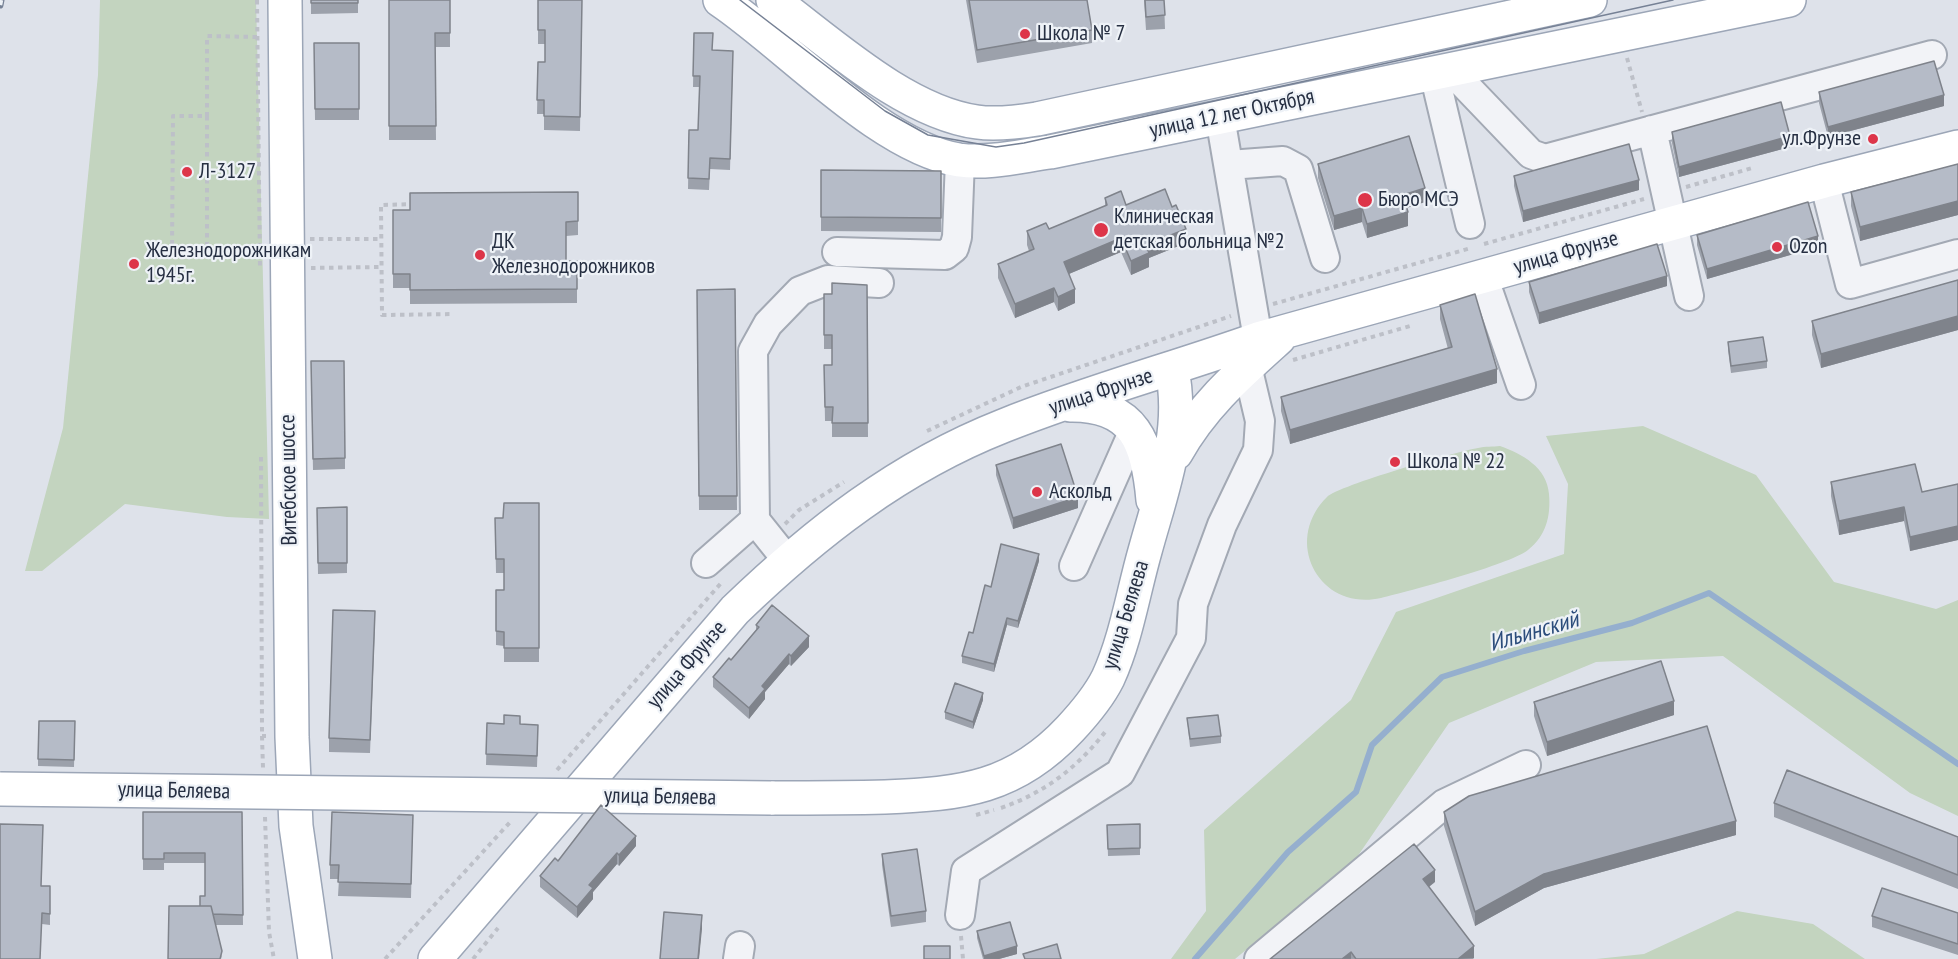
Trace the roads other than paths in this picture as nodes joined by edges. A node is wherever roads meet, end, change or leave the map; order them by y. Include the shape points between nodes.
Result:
1 (285, 0) edge
2 (720, 0) edge
3 (773, 0) edge
4 (1590, 0) edge
5 (1789, 0) edge
6 (1932, 55) dead end
7 (1447, 70) junction
8 (1220, 117) junction
9 (1650, 131) junction
10 (1958, 147) edge
11 (960, 160) junction
12 (1229, 165) junction
13 (1824, 182) junction
14 (1673, 223) junction
15 (1470, 224) dead end
16 (837, 252) dead end
17 (1958, 254) edge
18 (1325, 258) dead end
19 (1483, 276) junction
20 (879, 283) dead end
21 (1689, 296) dead end
22 (1271, 349) junction
23 (1172, 370) junction
24 (1521, 385) dead end
25 (1059, 405) junction
26 (1138, 435) junction
27 (1169, 467) junction
28 (1154, 517) junction
29 (755, 520) junction
30 (787, 560) junction
31 (1074, 566) dead end
32 (715, 571) road end
33 (1526, 765) dead end
34 (0, 789) edge
35 (960, 915) dead end
36 (315, 959) edge
37 (435, 959) edge
38 (1259, 959) edge

1 - 36 main road, Витебское шоссе via 292,737 296,826
2 - 11 main road, улица 12 лет Октября via 876,122 912,144
3 - 4 main road, улица 12 лет Октября via 902,95 934,112 979,123 1037,119
5 - 7 main road, улица 12 лет Октября
6 - 9 street
7 - 8 main road, улица 12 лет Октября
7 - 9 street via 1531,154 1545,159
7 - 15 street
8 - 11 main road, улица 12 лет Октября via 1050,152
8 - 12 street
9 - 14 street
10 - 13 main road, улица Фрунзе
11 - 16 street via 957,237 954,248 945,255
12 - 18 street via 1283,161 1298,169
12 - 22 street via 1225,210
13 - 14 main road, улица Фрунзе
13 - 17 street via 1850,284
14 - 19 main road, улица Фрунзе
14 - 21 street
19 - 22 main road, улица Фрунзе
19 - 24 street
20 - 29 street via 828,280 800,291 768,324 753,351
22 - 23 main road, улица Фрунзе
22 - 27 main road via 1216,395 1192,425
22 - 35 street via 1258,450 1222,525 1193,604 1191,638 1120,773 966,871
23 - 25 main road, улица Фрунзе
23 - 27 main road via 1177,413
25 - 26 main road via 1105,407 1118,414
25 - 30 main road, улица Фрунзе via 941,455 836,520
26 - 28 main road via 1150,472
26 - 31 street via 1131,437
27 - 28 main road, улица Беляева
28 - 34 main road, улица Беляева, bridge via 1120,642 1107,678 1083,714 1053,747 1025,767 961,792 771,798
29 - 30 street
29 - 32 street
30 - 37 main road, улица Фрунзе via 735,609
33 - 38 street via 1444,804

